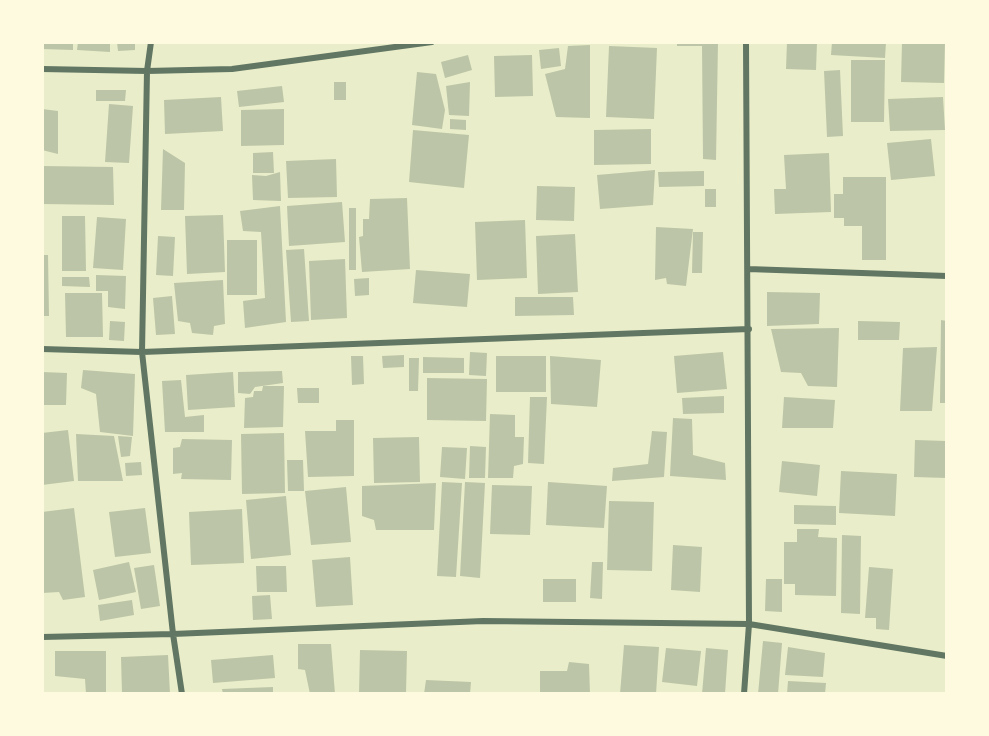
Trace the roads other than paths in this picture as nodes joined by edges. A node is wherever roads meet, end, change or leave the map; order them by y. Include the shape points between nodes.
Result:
1 (151, 42) edge
2 (432, 42) edge
3 (746, 42) edge
4 (42, 69) edge
5 (147, 71) junction
6 (748, 269) junction
7 (947, 276) edge
8 (749, 329) junction
9 (42, 349) edge
10 (142, 352) junction
11 (749, 624) junction
12 (173, 634) junction
13 (42, 637) edge
14 (947, 656) edge
15 (182, 694) edge
16 (744, 694) edge

1 - 5 street
2 - 5 street via 232,69
3 - 6 street
4 - 5 street
5 - 10 street
6 - 7 street
6 - 8 street
8 - 10 street
8 - 11 street
9 - 10 street
10 - 12 street
11 - 12 street via 483,621
11 - 14 street
11 - 16 street
12 - 13 street
12 - 15 street

